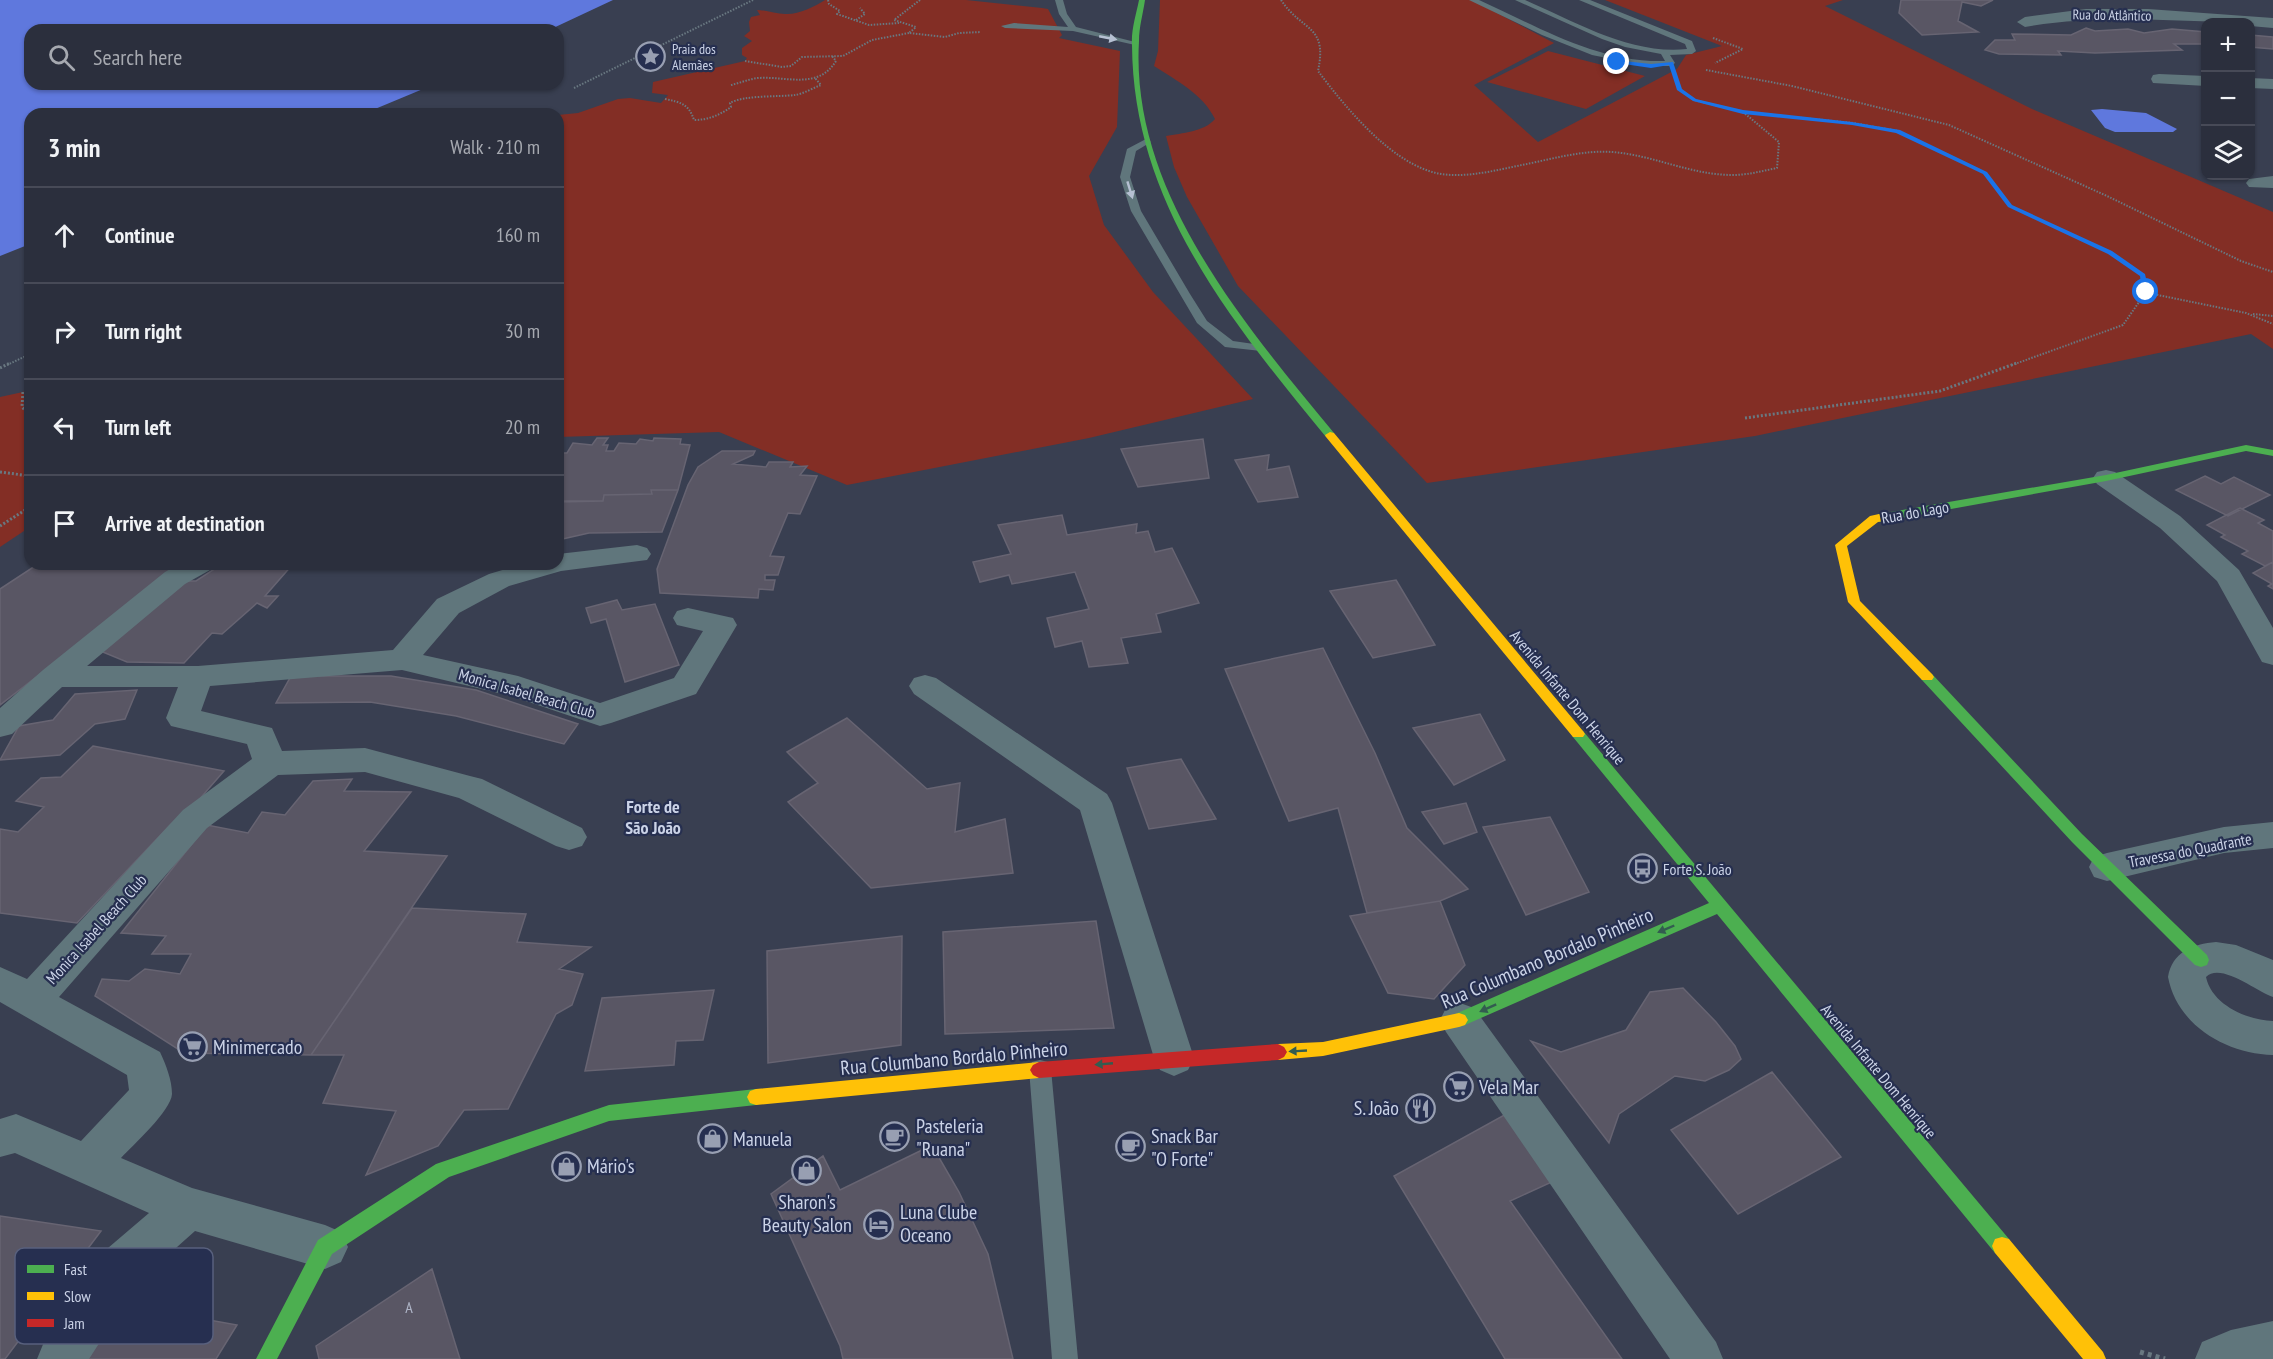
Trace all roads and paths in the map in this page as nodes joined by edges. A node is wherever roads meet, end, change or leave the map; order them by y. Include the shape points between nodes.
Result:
1 (753, 0) edge
2 (828, 0) edge
3 (920, 0) edge
4 (1059, 0) edge
5 (1142, 0) edge
6 (1281, 0) edge
7 (1473, 0) edge
8 (1519, 0) edge
9 (1583, 0) edge
10 (860, 8) dead end
11 (856, 20) junction
12 (2025, 22) dead end
13 (903, 23) junction
14 (2273, 23) edge
15 (1005, 26) dead end
16 (1073, 29) junction
17 (909, 33) junction
18 (959, 33) dead end
19 (1135, 43) junction
20 (1689, 43) junction
21 (1664, 54) junction
22 (831, 56) junction
23 (745, 61) dead end
24 (1671, 63) junction
25 (1713, 64) dead end
26 (1706, 66) dead end
27 (815, 78) junction
28 (2159, 80) dead end
29 (2201, 81) edge
30 (2255, 83) edge
31 (2273, 84) edge
32 (731, 85) dead end
33 (574, 88) dead end
34 (665, 99) dead end
35 (1743, 112) junction
36 (1146, 142) junction
37 (2273, 272) edge
38 (2148, 293) dead end
39 (2246, 313) junction
40 (2273, 316) edge
41 (2273, 324) edge
42 (1257, 348) junction
43 (24, 357) edge
44 (0, 368) edge
45 (23, 392) dead end
46 (24, 409) edge
47 (1745, 418) dead end
48 (2273, 453) edge
49 (0, 472) edge
50 (24, 475) edge
51 (2106, 478) junction
52 (24, 511) edge
53 (0, 526) edge
54 (637, 554) dead end
55 (564, 563) edge
56 (189, 570) edge
57 (535, 570) edge
58 (688, 618) dead end
59 (2273, 655) edge
60 (402, 660) junction
61 (198, 676) junction
62 (54, 677) junction
63 (926, 686) dead end
64 (0, 726) edge
65 (270, 763) junction
66 (2273, 835) edge
67 (568, 837) dead end
68 (2107, 867) junction
69 (1719, 906) junction
70 (2201, 960) junction
71 (2273, 981) edge
72 (15, 992) edge
73 (1460, 1020) junction
74 (2273, 1038) edge
75 (1174, 1058) junction
76 (1040, 1070) junction
77 (0, 1138) edge
78 (88, 1163) junction
79 (188, 1208) junction
80 (325, 1247) junction
81 (142, 1248) edge
82 (71, 1344) edge
83 (2273, 1344) edge
84 (61, 1359) edge
85 (266, 1359) edge
86 (1065, 1359) edge
87 (1699, 1359) edge
88 (2096, 1359) edge
89 (2219, 1359) edge

1 - 33 path
2 - 11 path via 840,10 837,14
3 - 13 path via 894,20
4 - 16 lane
5 - 19 street, Avenida Infante Dom Henrique
6 - 35 path via 1285,9 1319,38 1323,51 1318,71 1338,98 1406,160 1440,174 1468,174 1576,154 1612,152 1734,177 1777,168 1779,141
7 - 24 lane via 1617,62 1651,66
8 - 21 lane via 1621,43
9 - 20 lane
10 - 11 path via 865,14
11 - 13 path via 869,25
12 - 14 street, Rua do Atlântico via 2092,12
13 - 17 path via 916,27
15 - 16 lane
16 -> 19 lane
17 - 18 path via 945,37
17 - 22 path via 868,42 846,56
19 - 36 street, Avenida Infante Dom Henrique via 1137,92
20 - 21 lane via 1692,51
20 - 25 path via 1716,38 1743,49
21 - 24 lane
22 - 23 path via 804,56 791,66 782,67
22 - 27 path via 836,61 833,68 824,77
24 - 35 path via 1680,90 1694,100
26 - 37 path via 1700,69 1792,86 1949,126 2241,261
27 - 32 path via 758,78
27 - 34 path via 820,84 804,93 737,99 727,110 700,121 694,120 687,103
28 - 29 street
30 - 31 street
35 - 47 path via 1898,131 1985,173 2010,206 2110,252 2143,275 2146,292 2122,325 1940,391
36 - 42 street, Avenida Infante Dom Henrique via 1155,171 1190,245
36 -> 42 lane via 1132,149 1125,177 1136,211 1203,323 1229,344
38 - 39 path
39 - 40 path
39 - 41 path
42 - 69 street, Avenida Infante Dom Henrique
43 - 44 path
45 - 46 path
48 - 51 street, Rua do Lago via 2246,448
49 - 50 path
51 - 59 street via 2170,522 2229,576
51 - 68 street, Rua do Lago via 1874,519 1841,545 1854,602
52 - 53 path
54 - 55 street
56 - 62 street
57 - 60 street via 499,580 448,606
58 - 60 street, Monica Isabel Beach Club via 722,625 685,686 600,715 518,687
60 - 61 street, Monica Isabel Beach Club
61 - 62 street, Monica Isabel Beach Club
61 - 65 street via 182,718 260,736
62 - 64 street
63 - 75 street via 1095,803
65 - 67 street via 365,760 470,788
65 - 72 street, Monica Isabel Beach Club via 195,819
66 - 68 street, Travessa do Quadrante via 2224,840
68 - 70 street
69 -> 73 street, Rua Columbano Bordalo Pinheiro
69 - 88 street, Avenida Infante Dom Henrique
70 - 71 street via 2229,959
70 - 74 street via 2187,974 2188,987 2196,1001 2233,1029
72 - 78 street via 146,1065 152,1096
73 -> 75 street, Rua Columbano Bordalo Pinheiro via 1323,1049
73 - 87 street
75 -> 76 street, Rua Columbano Bordalo Pinheiro
76 - 80 street, Rua Columbano Bordalo Pinheiro via 609,1113 443,1170
76 - 86 lane
77 - 78 street via 16,1132
78 - 79 street
79 - 80 street
79 - 81 street
80 - 85 street, Rua Columbano Bordalo Pinheiro
82 - 84 street
83 - 89 street

